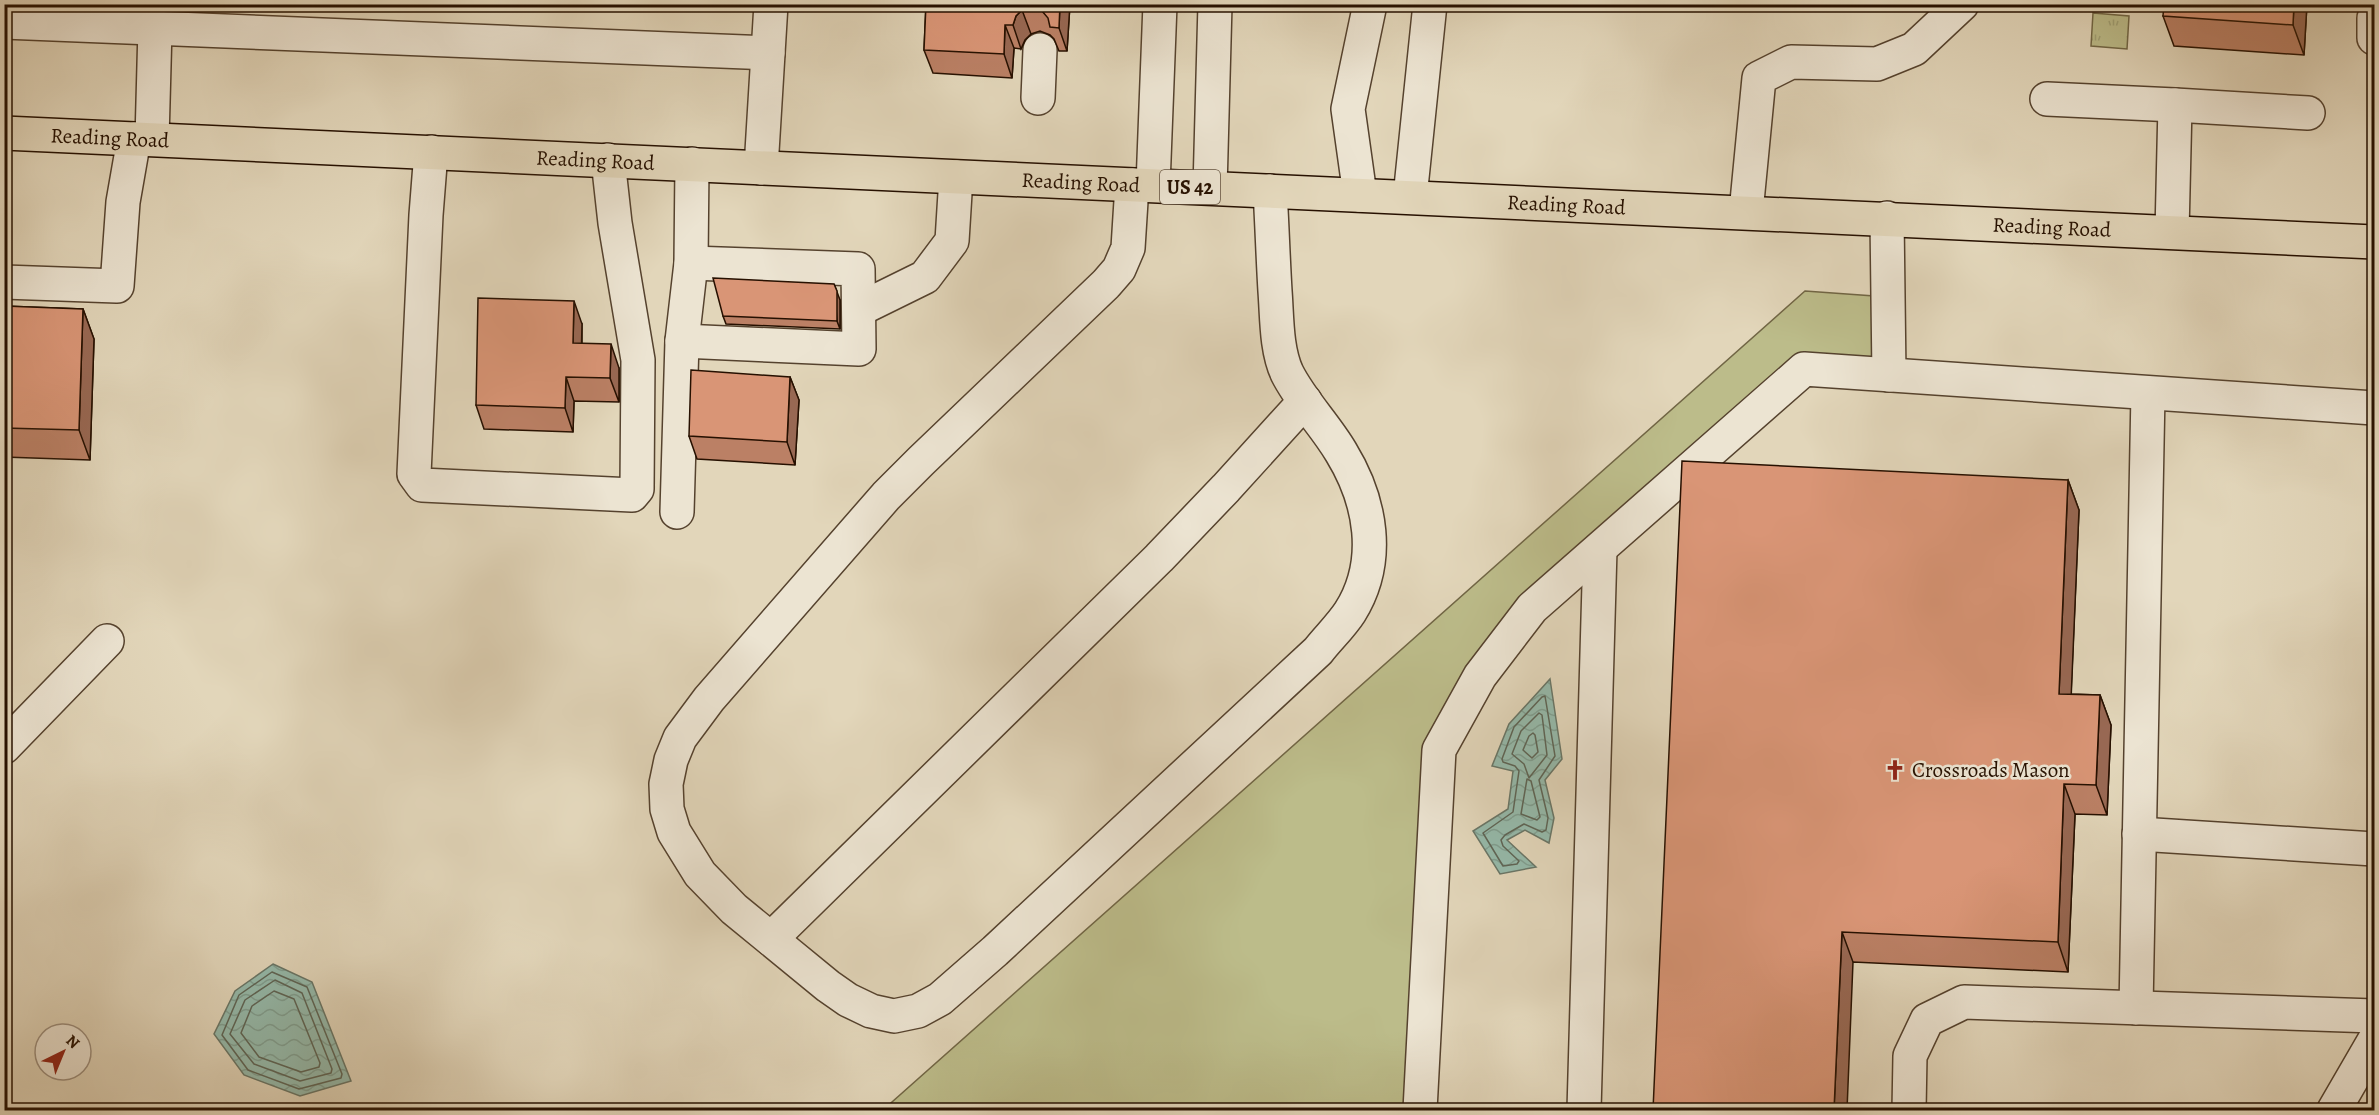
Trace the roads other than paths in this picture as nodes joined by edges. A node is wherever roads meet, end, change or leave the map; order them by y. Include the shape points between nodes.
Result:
1 (771, 4) edge
2 (1160, 4) edge
3 (1215, 4) edge
4 (1370, 4) edge
5 (1430, 4) edge
6 (1962, 4) edge
7 (2374, 18) edge
8 (4, 22) edge
9 (155, 28) junction
10 (2374, 38) edge
11 (1040, 50) dead end
12 (768, 53) junction
13 (1038, 98) dead end
14 (2047, 99) dead end
15 (2175, 105) junction
16 (2308, 113) dead end
17 (4, 133) edge
18 (143, 139) junction
19 (431, 152) junction
20 (608, 160) junction
21 (692, 164) junction
22 (761, 168) junction
23 (956, 177) junction
24 (1142, 185) junction
25 (1210, 188) junction
26 (1270, 191) junction
27 (1360, 195) junction
28 (1410, 197) junction
29 (1746, 212) junction
30 (1887, 218) junction
31 (2172, 232) junction
32 (2374, 242) edge
33 (691, 263) junction
34 (4, 282) edge
35 (860, 309) junction
36 (682, 341) junction
37 (1889, 375) junction
38 (2148, 393) junction
39 (1305, 401) junction
40 (2374, 408) edge
41 (677, 512) dead end
42 (1600, 549) junction
43 (107, 641) dead end
44 (4, 747) edge
45 (2139, 834) junction
46 (2374, 849) edge
47 (771, 939) junction
48 (2136, 1008) junction
49 (2374, 1016) edge
50 (2374, 1041) edge
51 (1420, 1110) edge
52 (1584, 1110) edge
53 (1909, 1110) edge
54 (2334, 1110) edge

1 - 12 street
2 - 24 street
3 - 25 street
4 - 27 street via 1348,109
5 - 28 street
6 - 29 street via 1914,49 1877,64 1791,62 1759,78
7 - 10 street
8 - 9 street
9 - 12 street
9 - 18 street
11 - 13 street
12 - 22 street
14 - 15 street
15 - 16 street
15 - 31 street
17 - 18 main road, Reading Road / US 42
18 - 19 main road, Reading Road / US 42
18 - 34 street via 123,202 117,286
19 - 20 main road, Reading Road / US 42
19 - 20 street via 414,474 417,480 422,485 632,495 637,489 638,360
20 - 21 main road, Reading Road / US 42
21 - 22 main road, Reading Road / US 42
21 - 33 street
22 - 23 main road, Reading Road / US 42
23 - 24 main road, Reading Road / US 42
23 - 35 street via 952,241 925,277
24 - 25 main road, Reading Road / US 42
24 - 47 street via 1128,248 1119,268 886,496 709,699 680,738 666,784 667,809 674,832 700,874
25 - 26 main road, Reading Road / US 42
26 - 27 main road, Reading Road / US 42
26 - 39 street via 1277,324 1287,372
27 - 28 main road, Reading Road / US 42
28 - 29 main road, Reading Road / US 42
29 - 30 main road, Reading Road / US 42
30 - 31 main road, Reading Road / US 42
30 - 37 street
31 - 32 main road, Reading Road / US 42
33 - 35 street via 760,276 816,279 858,269
33 - 36 street
35 - 36 street via 859,349 821,340
36 - 41 street
37 - 38 street
37 - 42 street via 1804,369
38 - 40 street
38 - 45 street
39 - 47 street via 1159,558
39 - 47 street via 1342,453 1362,496 1371,544 1369,568 1361,591 1349,613 1318,651 995,951 940,999 918,1011 894,1016 848,1000
42 - 51 street via 1532,608 1480,676 1439,750
42 - 52 street
43 - 44 street
45 - 46 street
45 - 48 street
48 - 49 street
48 - 53 street via 1964,1002 1927,1020 1910,1056
50 - 54 street

